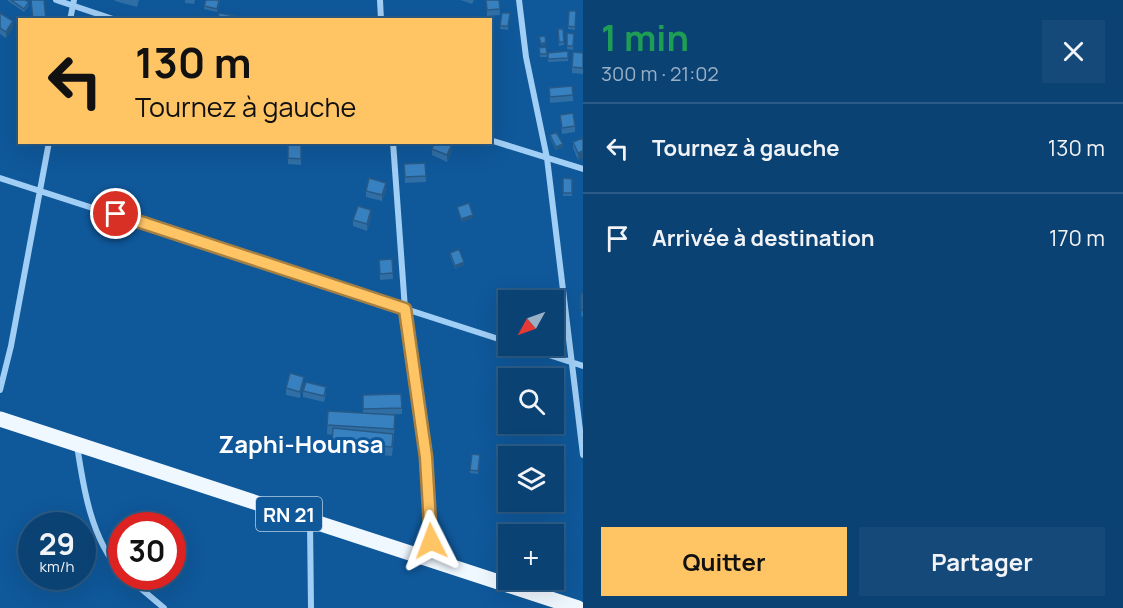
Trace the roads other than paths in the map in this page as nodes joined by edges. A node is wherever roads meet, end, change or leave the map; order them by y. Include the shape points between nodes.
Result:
1 (56, 0) edge
2 (380, 0) edge
3 (519, 0) edge
4 (73, 3) edge
5 (70, 18) edge
6 (111, 18) edge
7 (381, 18) edge
8 (492, 141) edge
9 (49, 144) edge
10 (393, 144) edge
11 (548, 158) junction
12 (583, 169) edge
13 (0, 178) edge
14 (40, 190) junction
15 (405, 309) junction
16 (498, 339) edge
17 (553, 356) edge
18 (572, 362) junction
19 (583, 366) edge
20 (0, 390) edge
21 (0, 419) edge
22 (77, 444) junction
23 (583, 455) edge
24 (310, 521) junction
25 (108, 549) edge
26 (432, 562) junction
27 (143, 590) edge
28 (164, 608) edge
29 (311, 608) edge
30 (578, 608) edge

1 - 4 street
2 - 7 street
3 - 11 street via 526,57
4 - 5 street
4 - 6 street
8 - 11 street
9 - 14 street
10 - 15 street
11 - 12 street
11 - 18 street
13 - 14 street
14 - 15 street
14 - 20 street
15 - 16 street
15 - 26 street via 426,457
17 - 18 street
18 - 19 street
18 - 23 street
21 - 22 main road, RN 21
22 - 24 main road, RN 21
22 - 25 street via 85,503
24 - 26 main road, RN 21
24 - 29 street
26 - 30 main road, RN 21
27 - 28 street

